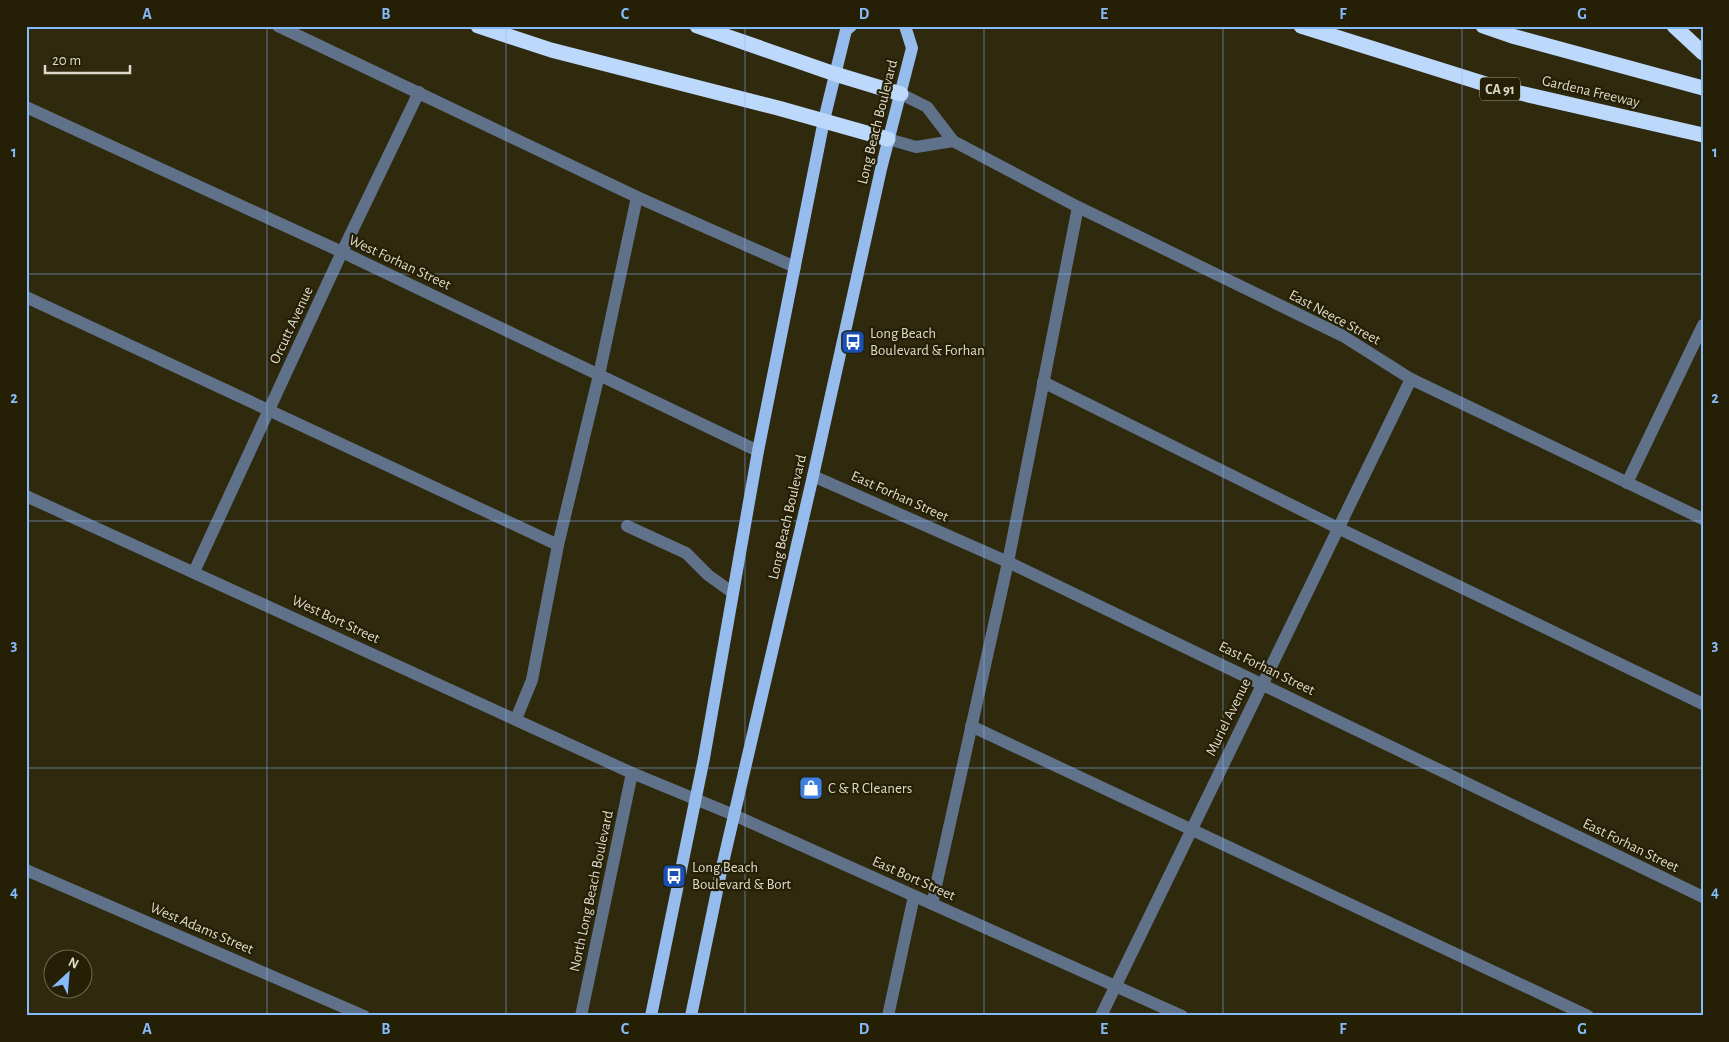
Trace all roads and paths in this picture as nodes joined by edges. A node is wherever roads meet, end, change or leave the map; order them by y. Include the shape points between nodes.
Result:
1 (278, 26) edge
2 (478, 26) edge
3 (697, 26) edge
4 (852, 26) edge
5 (905, 26) edge
6 (1301, 26) edge
7 (1483, 26) edge
8 (1674, 26) edge
9 (1703, 53) edge
10 (835, 74) junction
11 (1703, 88) edge
12 (419, 92) junction
13 (901, 94) junction
14 (26, 107) edge
15 (824, 120) junction
16 (1703, 135) edge
17 (888, 138) junction
18 (953, 141) junction
19 (637, 197) junction
20 (1078, 207) junction
21 (342, 252) junction
22 (795, 267) junction
23 (26, 297) edge
24 (1703, 326) edge
25 (598, 374) junction
26 (1411, 379) junction
27 (1043, 382) junction
28 (269, 410) junction
29 (758, 451) junction
30 (813, 476) junction
31 (1627, 482) junction
32 (26, 496) edge
33 (1703, 519) edge
34 (628, 526) dead end
35 (1338, 528) junction
36 (558, 545) junction
37 (1008, 562) junction
38 (194, 572) junction
39 (733, 594) junction
40 (1262, 684) junction
41 (1703, 704) edge
42 (516, 719) junction
43 (971, 726) junction
44 (632, 773) junction
45 (696, 800) junction
46 (734, 815) junction
47 (1192, 830) junction
48 (26, 870) edge
49 (914, 896) junction
50 (1703, 897) edge
51 (932, 904) junction
52 (1116, 986) junction
53 (364, 1016) edge
54 (581, 1016) edge
55 (651, 1016) edge
56 (691, 1016) edge
57 (888, 1016) edge
58 (1101, 1016) edge
59 (1182, 1016) edge
60 (1588, 1016) edge

1 - 12 street
2 - 15 highway via 551,50
3 - 10 highway
4 - 10 main road via 846,30
5 - 13 main road, Long Beach Boulevard via 912,48
6 - 16 highway, Gardena Freeway / CA 91 via 1498,88
7 - 11 highway
8 - 9 highway
10 - 13 highway
10 - 15 main road
12 - 19 street
12 - 21 street, Orcutt Avenue
13 - 17 main road, Long Beach Boulevard
13 - 18 street, East Neece Street via 926,107
14 - 21 street, West Forhan Street
15 - 17 highway
15 - 22 main road
17 - 18 street via 916,148
17 - 30 main road, Long Beach Boulevard
18 - 20 street, East Neece Street
19 - 22 street
19 - 25 street
20 - 26 street, East Neece Street via 1343,336
20 - 27 street
21 - 25 street, West Forhan Street
21 - 28 street, Orcutt Avenue
22 - 29 main road
23 - 28 street
24 - 31 street
25 - 29 street, West Forhan Street
25 - 36 street
26 - 31 street, East Neece Street
26 - 35 street, Muriel Avenue
27 - 35 street
27 - 37 street
28 - 36 street
28 - 38 street, Orcutt Avenue
29 - 39 main road
30 - 37 street, East Forhan Street
30 - 46 main road, Long Beach Boulevard
31 - 33 street, East Neece Street
32 - 38 street, West Bort Street
34 - 39 street via 686,552
35 - 40 street, Muriel Avenue
35 - 41 street
36 - 42 street via 532,680
37 - 40 street, East Forhan Street
37 - 43 street
38 - 42 street, West Bort Street
39 - 45 main road
40 - 47 street, Muriel Avenue
40 - 50 street, East Forhan Street
42 - 44 street, West Bort Street
43 - 47 street
43 - 51 street
44 - 45 street, East Bort Street
44 - 54 street, North Long Beach Boulevard
45 - 46 street, East Bort Street
45 - 55 main road
46 - 49 street, East Bort Street
46 - 56 main road, Long Beach Boulevard
47 - 52 street, Muriel Avenue
47 - 60 street
48 - 53 street, West Adams Street
49 - 51 street, East Bort Street
49 - 57 street
51 - 52 street, East Bort Street
52 - 58 street, Muriel Avenue
52 - 59 street, East Bort Street

